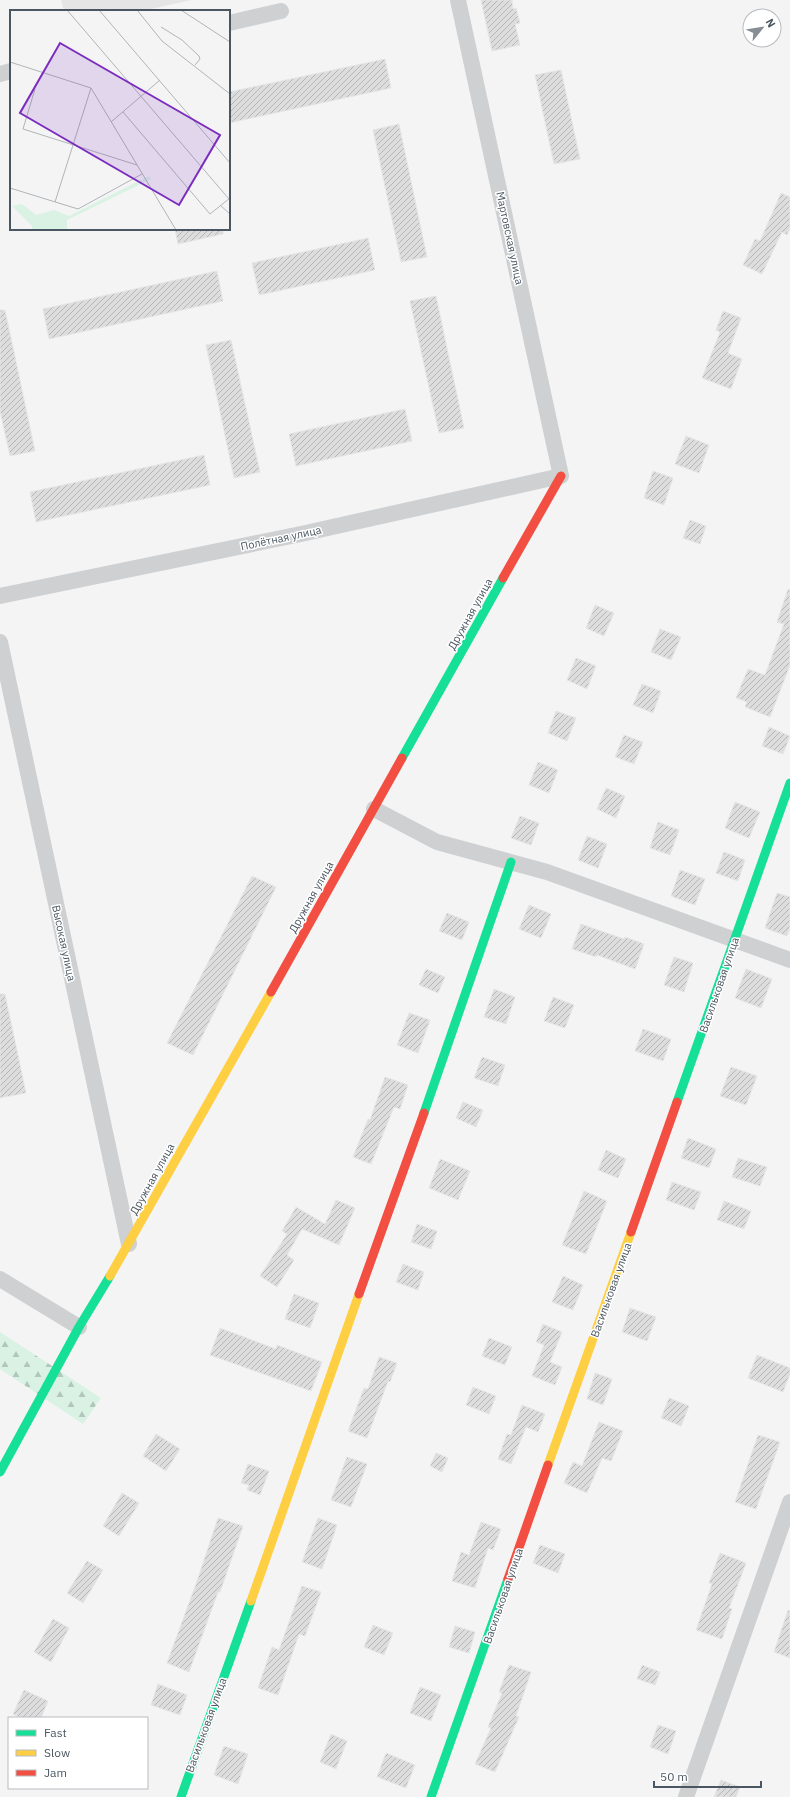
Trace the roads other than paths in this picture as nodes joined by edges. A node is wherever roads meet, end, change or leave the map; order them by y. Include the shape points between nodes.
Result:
1 (458, 0) edge
2 (281, 11) dead end
3 (230, 23) edge
4 (10, 71) edge
5 (0, 74) edge
6 (561, 476) junction
7 (0, 596) edge
8 (0, 642) edge
9 (790, 783) edge
10 (374, 809) junction
11 (511, 862) junction
12 (734, 941) junction
13 (790, 960) edge
14 (129, 1244) junction
15 (0, 1279) edge
16 (79, 1327) junction
17 (0, 1472) edge
18 (790, 1502) edge
19 (181, 1797) edge
20 (431, 1797) edge
21 (686, 1797) edge

1 - 6 street, Мартовская улица
2 - 3 street
4 - 5 street
6 - 7 street, Полётная улица via 301,534
6 - 10 street, Дружная улица
8 - 14 street, Высокая улица
9 - 12 street, Васильковая улица
10 - 11 street via 437,842
10 - 14 street, Дружная улица
11 - 12 street via 547,872
11 - 19 street, Васильковая улица
12 - 13 street
12 - 20 street, Васильковая улица
14 - 16 street, Дружная улица
15 - 16 street
16 - 17 street, Дружная улица
18 - 21 street

